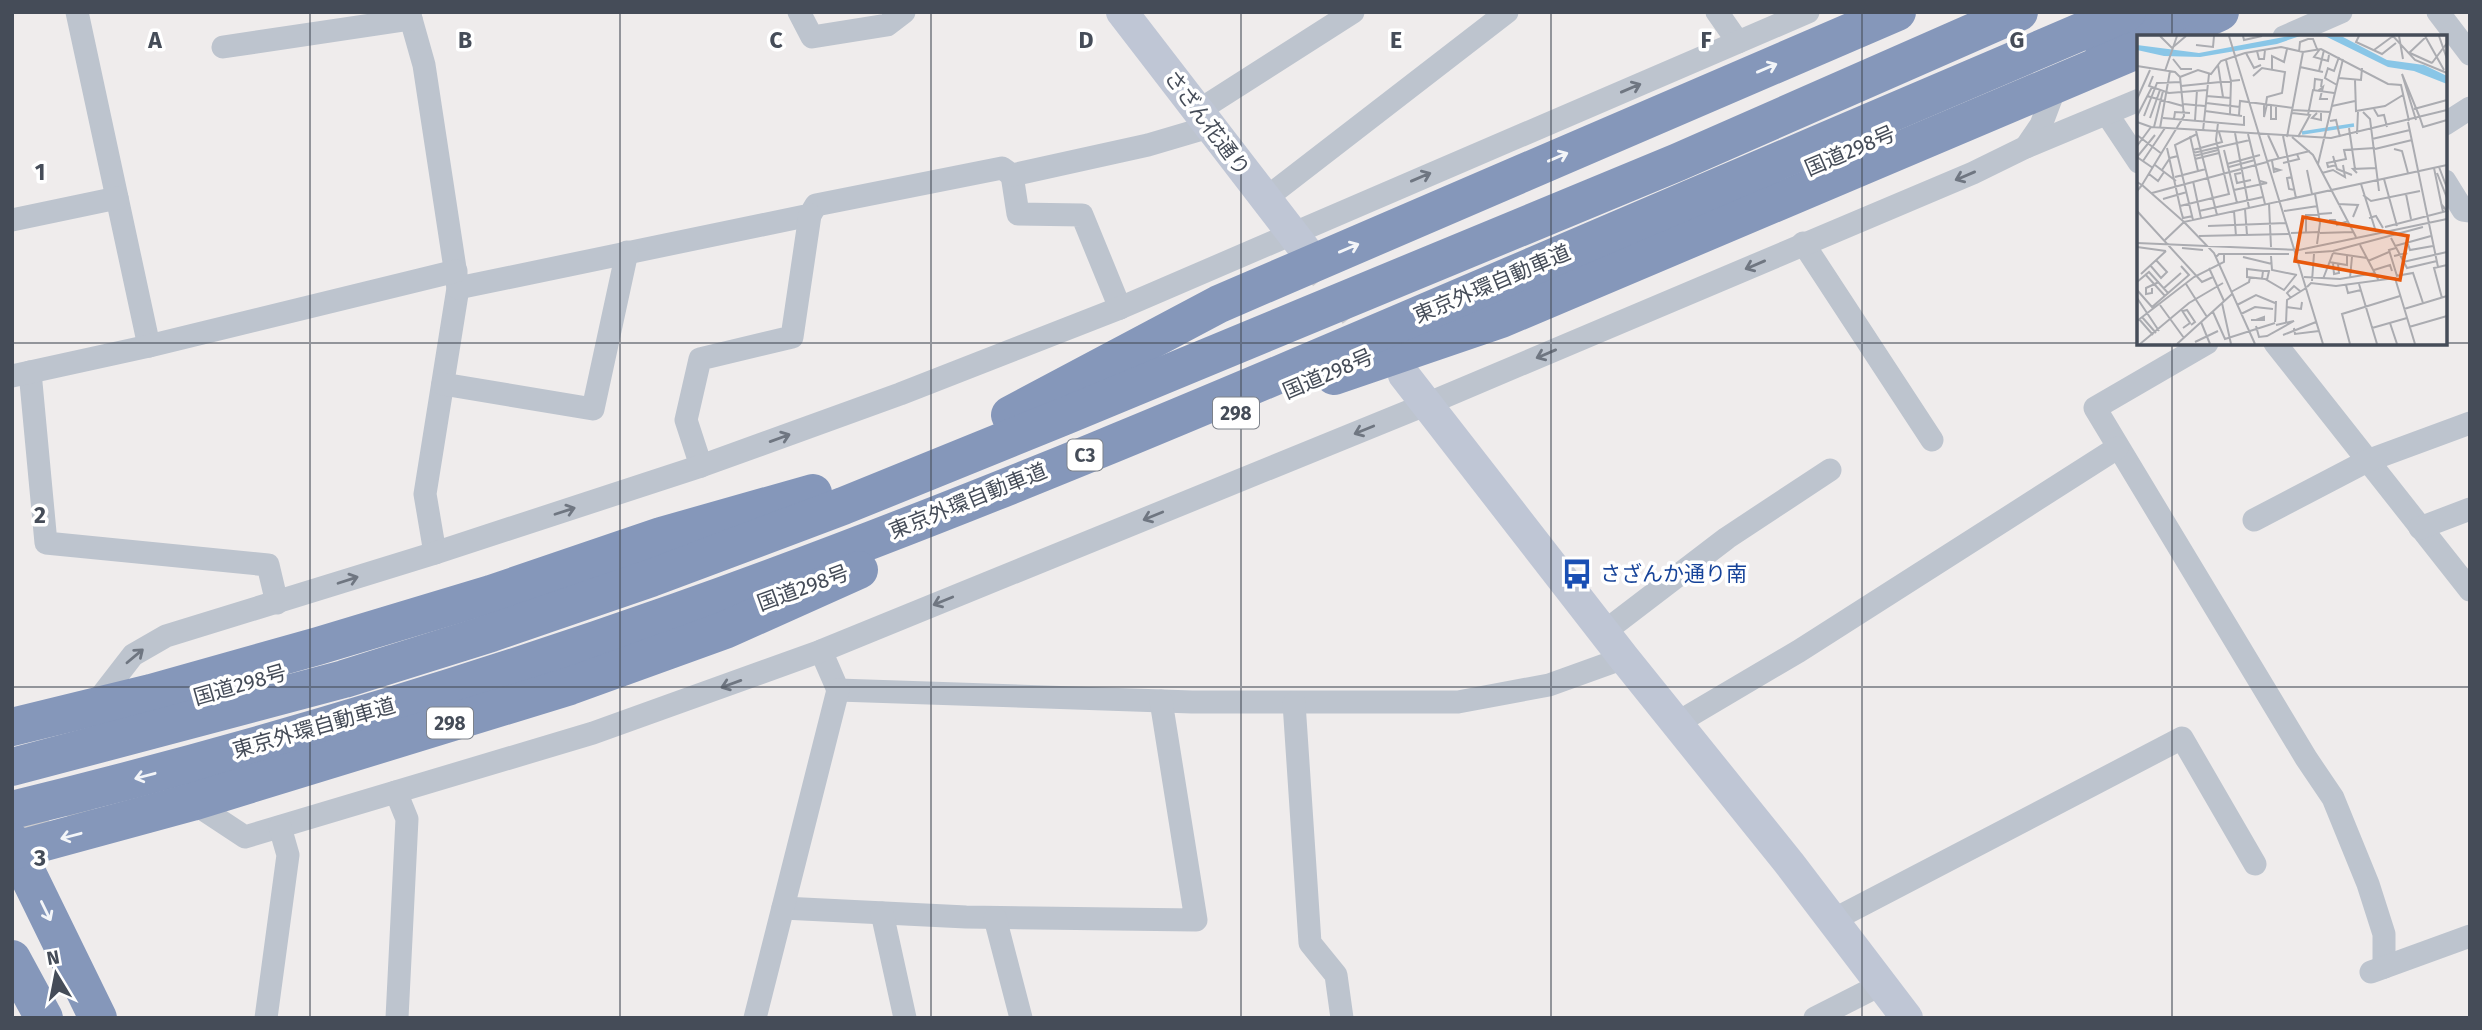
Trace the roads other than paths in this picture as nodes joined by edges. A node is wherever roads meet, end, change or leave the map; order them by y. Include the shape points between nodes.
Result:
1 (77, 12) edge
2 (799, 12) edge
3 (904, 12) edge
4 (1122, 12) edge
5 (1353, 12) edge
6 (1507, 12) edge
7 (1717, 12) edge
8 (1808, 12) edge
9 (1897, 12) edge
10 (1964, 12) edge
11 (2019, 12) edge
12 (2127, 12) edge
13 (2175, 12) edge
14 (2220, 12) edge
15 (2341, 12) edge
16 (2438, 12) edge
17 (410, 16) edge
18 (2170, 35) edge
19 (2289, 35) edge
20 (1738, 42) junction
21 (223, 47) dead end
22 (2137, 50) edge
23 (2470, 54) edge
24 (2063, 60) junction
25 (2137, 101) edge
26 (2470, 108) edge
27 (2107, 114) junction
28 (1204, 119) junction
29 (2447, 123) edge
30 (2026, 147) junction
31 (2137, 159) edge
32 (1012, 175) junction
33 (2447, 184) edge
34 (117, 198) junction
35 (1265, 199) junction
36 (2470, 211) edge
37 (810, 215) junction
38 (12, 220) edge
39 (1298, 242) junction
40 (1804, 243) junction
41 (627, 252) junction
42 (457, 279) junction
43 (1120, 308) junction
44 (2204, 345) edge
45 (2277, 345) edge
46 (149, 346) junction
47 (21, 374) edge
48 (1404, 375) tunnel mouth
49 (443, 384) junction
50 (1283, 394) junction
51 (1427, 404) junction
52 (2470, 423) edge
53 (991, 425) junction
54 (1932, 440) dead end
55 (2117, 448) junction
56 (2367, 461) junction
57 (701, 466) junction
58 (1830, 470) dead end
59 (849, 482) junction
60 (2470, 509) edge
61 (2254, 520) dead end
62 (2420, 528) junction
63 (435, 553) junction
64 (2470, 590) edge
65 (277, 603) junction
66 (1604, 632) junction
67 (821, 651) junction
68 (1624, 658) junction
69 (838, 690) junction
70 (1161, 701) junction
71 (1294, 704) junction
72 (92, 708) junction
73 (155, 709) dead end
74 (1677, 723) junction
75 (12, 727) edge
76 (12, 767) edge
77 (396, 792) junction
78 (190, 794) junction
79 (12, 810) edge
80 (280, 827) junction
81 (14, 847) edge
82 (2255, 864) dead end
83 (783, 908) junction
84 (882, 913) junction
85 (995, 918) junction
86 (1833, 920) junction
87 (2470, 936) edge
88 (12, 959) edge
89 (1882, 984) junction
90 (44, 1018) edge
91 (98, 1018) edge
92 (266, 1018) edge
93 (397, 1018) edge
94 (755, 1018) edge
95 (905, 1018) edge
96 (1021, 1018) edge
97 (1342, 1018) edge
98 (1815, 1018) edge
99 (1907, 1018) edge

1 - 34 street
2 - 3 street via 812,37 887,26
4 - 28 street, さざん花通り
5 - 28 street
6 - 35 street
7 - 20 street
8 - 20 street
53 -> 9 highway via 1219,304
10 - 53 highway, 国道298号
11 - 76 highway, 東京外環自動車道 / C3 via 1678,162 843,506 491,633 344,679
12 -> 79 highway, 東京外環自動車道 / C3 via 1304,364 864,543 505,670 225,754
13 - 24 highway, 国道298号 / 298
14 - 18 highway
15 - 19 street
16 - 23 street
17 - 21 street
17 - 42 street via 424,65
39 -> 20 street
22 - 50 highway via 1501,319
24 - 30 street via 2041,125
24 - 50 highway, 国道298号 / 298
25 - 27 street
26 - 29 street
27 - 30 street
27 - 31 street
28 - 32 street via 1148,145
28 - 35 street, さざん花通り
30 -> 40 street
32 - 37 street via 1002,168 816,205
32 - 43 street via 1018,214 1082,215
33 - 36 street via 2463,211
34 - 38 street
34 - 46 street
35 - 39 street, さざん花通り
37 - 41 street
37 - 57 street via 792,337 700,359 686,420
39 - 43 street
40 -> 51 street
40 - 54 street
41 - 42 street
41 - 49 street via 593,409
42 - 46 street
42 - 49 street
57 -> 43 street
44 - 55 street via 2095,408
45 - 56 street
46 - 47 street
47 - 65 street via 46,543 268,565
48 - 51 street
49 - 63 street via 425,494
50 - 78 highway, 国道298号 / 298 via 725,630 570,686
51 - 66 street
51 -> 67 street
52 - 56 street
53 - 59 highway, 国道298号
55 - 74 street via 1799,651
55 - 87 street via 2333,798 2384,934 2378,969
56 - 61 street
56 - 62 street
63 -> 57 street
58 - 66 street via 1727,538
59 - 72 highway via 661,536 318,646
59 - 73 highway, 国道298号 via 556,588
60 - 62 street
62 - 64 street
65 -> 63 street
72 -> 65 street via 133,655 166,636
66 - 68 street
67 - 69 street
67 -> 77 street via 593,733
68 - 71 street via 1549,685 1458,702
68 - 74 street
69 - 70 street
69 - 83 street
70 - 71 street
70 - 85 street via 1196,920
71 - 97 street via 1310,943 1336,975
72 - 75 highway
74 - 86 street
77 - 80 street
77 - 93 street via 407,819
78 - 80 street via 245,837
78 -> 81 highway, 298
80 - 92 street via 288,855
81 -> 91 highway
82 - 86 street via 2182,738
83 - 84 street
83 - 94 street
84 - 85 street
84 - 95 street
85 - 96 street
86 - 89 street
88 - 90 highway
89 - 98 street
89 - 99 street

